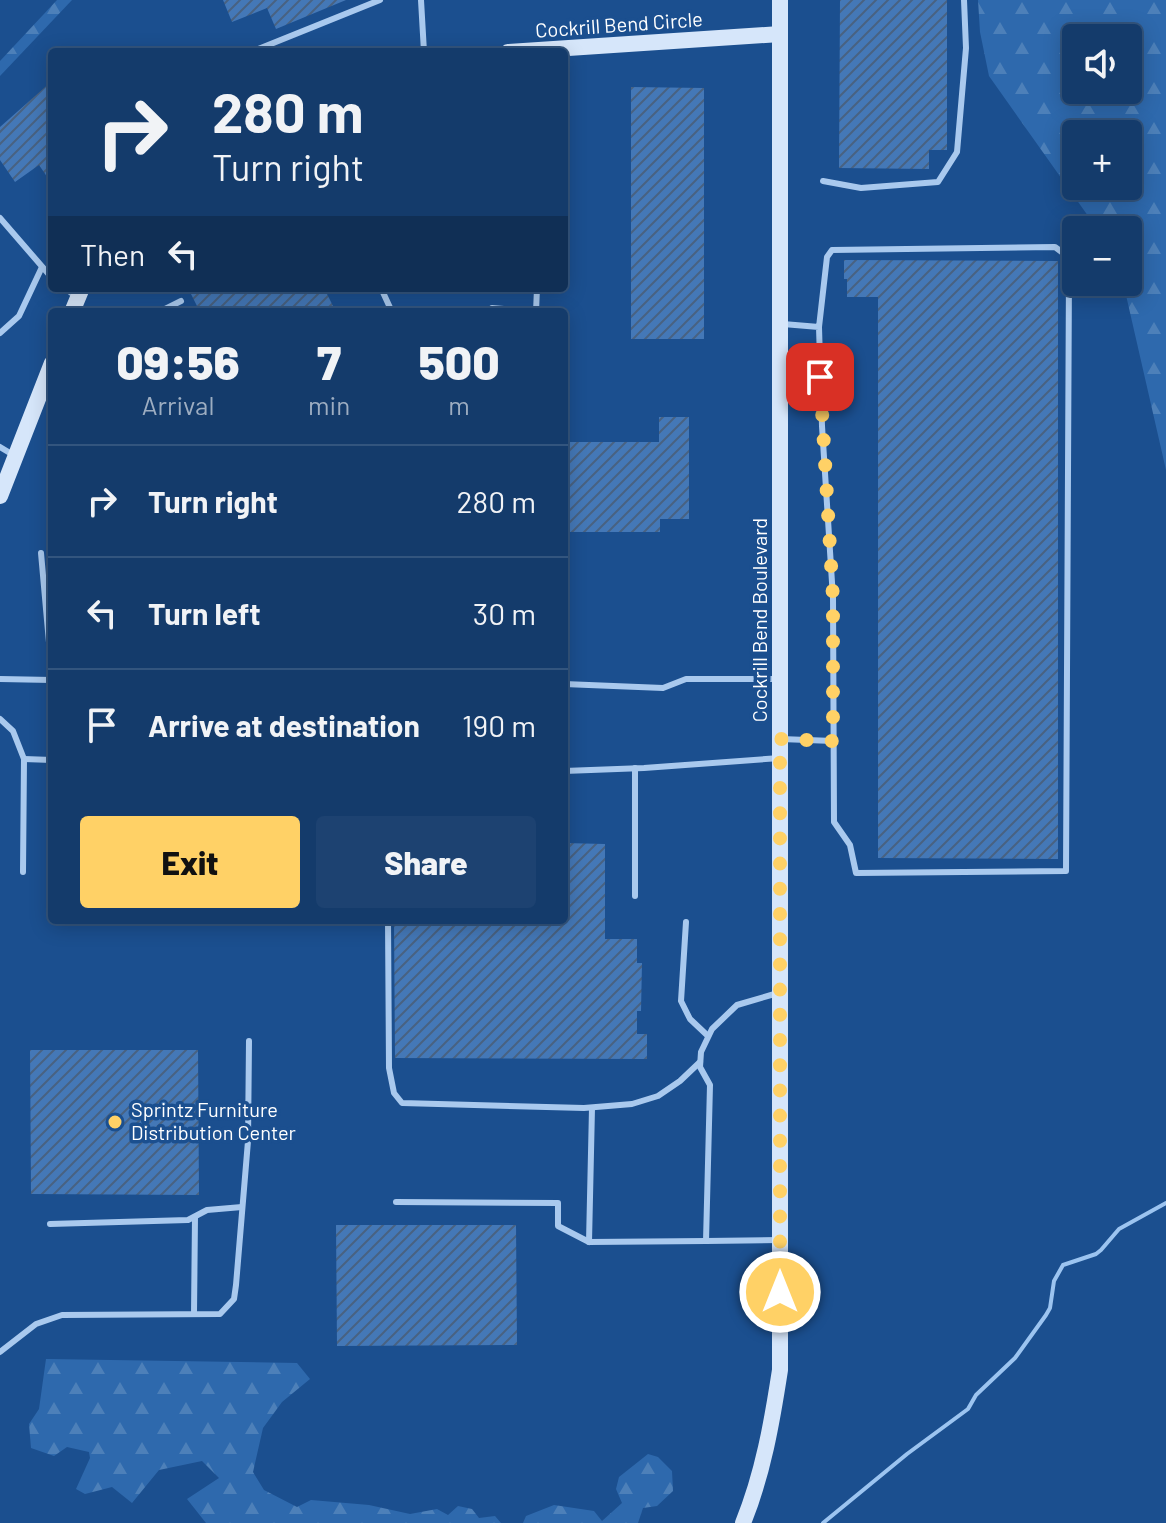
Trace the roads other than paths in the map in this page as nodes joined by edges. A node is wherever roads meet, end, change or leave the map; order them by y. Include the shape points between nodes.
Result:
1 (380, 0) edge
2 (421, 0) edge
3 (780, 0) edge
4 (964, 0) edge
5 (780, 34) junction
6 (261, 48) edge
7 (424, 48) edge
8 (568, 49) edge
9 (823, 181) dead end
10 (0, 218) edge
11 (42, 267) junction
12 (48, 274) edge
13 (181, 301) dead end
14 (167, 308) edge
15 (780, 324) junction
16 (819, 327) junction
17 (0, 333) edge
18 (48, 373) edge
19 (0, 447) edge
20 (15, 456) junction
21 (0, 496) edge
22 (41, 553) dead end
23 (48, 633) edge
24 (48, 678) edge
25 (0, 679) edge
26 (780, 679) junction
27 (568, 684) edge
28 (0, 719) edge
29 (780, 739) junction
30 (833, 741) junction
31 (780, 758) junction
32 (24, 759) junction
33 (48, 760) edge
34 (635, 768) junction
35 (568, 771) edge
36 (23, 872) dead end
37 (635, 896) dead end
38 (686, 922) dead end
39 (388, 924) edge
40 (780, 992) junction
41 (708, 1036) junction
42 (249, 1041) dead end
43 (700, 1062) junction
44 (592, 1108) junction
45 (396, 1202) dead end
46 (242, 1207) junction
47 (195, 1217) junction
48 (50, 1224) dead end
49 (780, 1240) junction
50 (706, 1241) junction
51 (589, 1242) junction
52 (194, 1314) junction
53 (0, 1352) edge
54 (743, 1523) edge

1 - 6 lane
2 - 7 lane
3 - 5 street, Cockrill Bend Boulevard
4 - 9 lane via 966,48 957,152 938,182 861,188
5 - 8 street, Cockrill Bend Circle
5 - 15 street, Cockrill Bend Boulevard
10 - 11 lane
11 - 12 lane
11 - 17 lane via 19,316
13 - 14 lane
15 - 16 lane
15 - 26 street, Cockrill Bend Boulevard
16 - 30 lane via 833,598
16 - 30 lane via 832,250 1055,247 1063,253 1069,271 1066,871 856,873 850,845 834,822
18 - 20 street
19 - 20 lane
20 - 21 street
22 - 23 lane
24 - 25 lane
26 - 27 lane via 686,679 663,688
26 - 29 street, Cockrill Bend Boulevard
28 - 32 lane via 13,731
29 - 30 lane
29 - 31 street, Cockrill Bend Boulevard
31 - 34 lane
31 - 40 street, Cockrill Bend Boulevard
32 - 33 lane
32 - 36 lane
34 - 35 lane
34 - 37 lane
38 - 41 lane via 681,1001
39 - 44 lane via 389,1068 394,1093 402,1103
40 - 41 lane via 737,1005
40 - 49 street, Cockrill Bend Boulevard
41 - 43 lane
42 - 46 lane
43 - 44 lane via 658,1096
43 - 50 lane via 710,1085
44 - 51 lane
45 - 51 lane via 558,1203 558,1226
46 - 47 lane via 207,1210
46 - 52 lane via 234,1299 220,1314
47 - 48 lane
47 - 52 lane
49 - 50 lane
49 - 54 street, Cockrill Bend Boulevard via 780,1370 771,1429
50 - 51 lane
52 - 53 lane via 62,1315 36,1324

